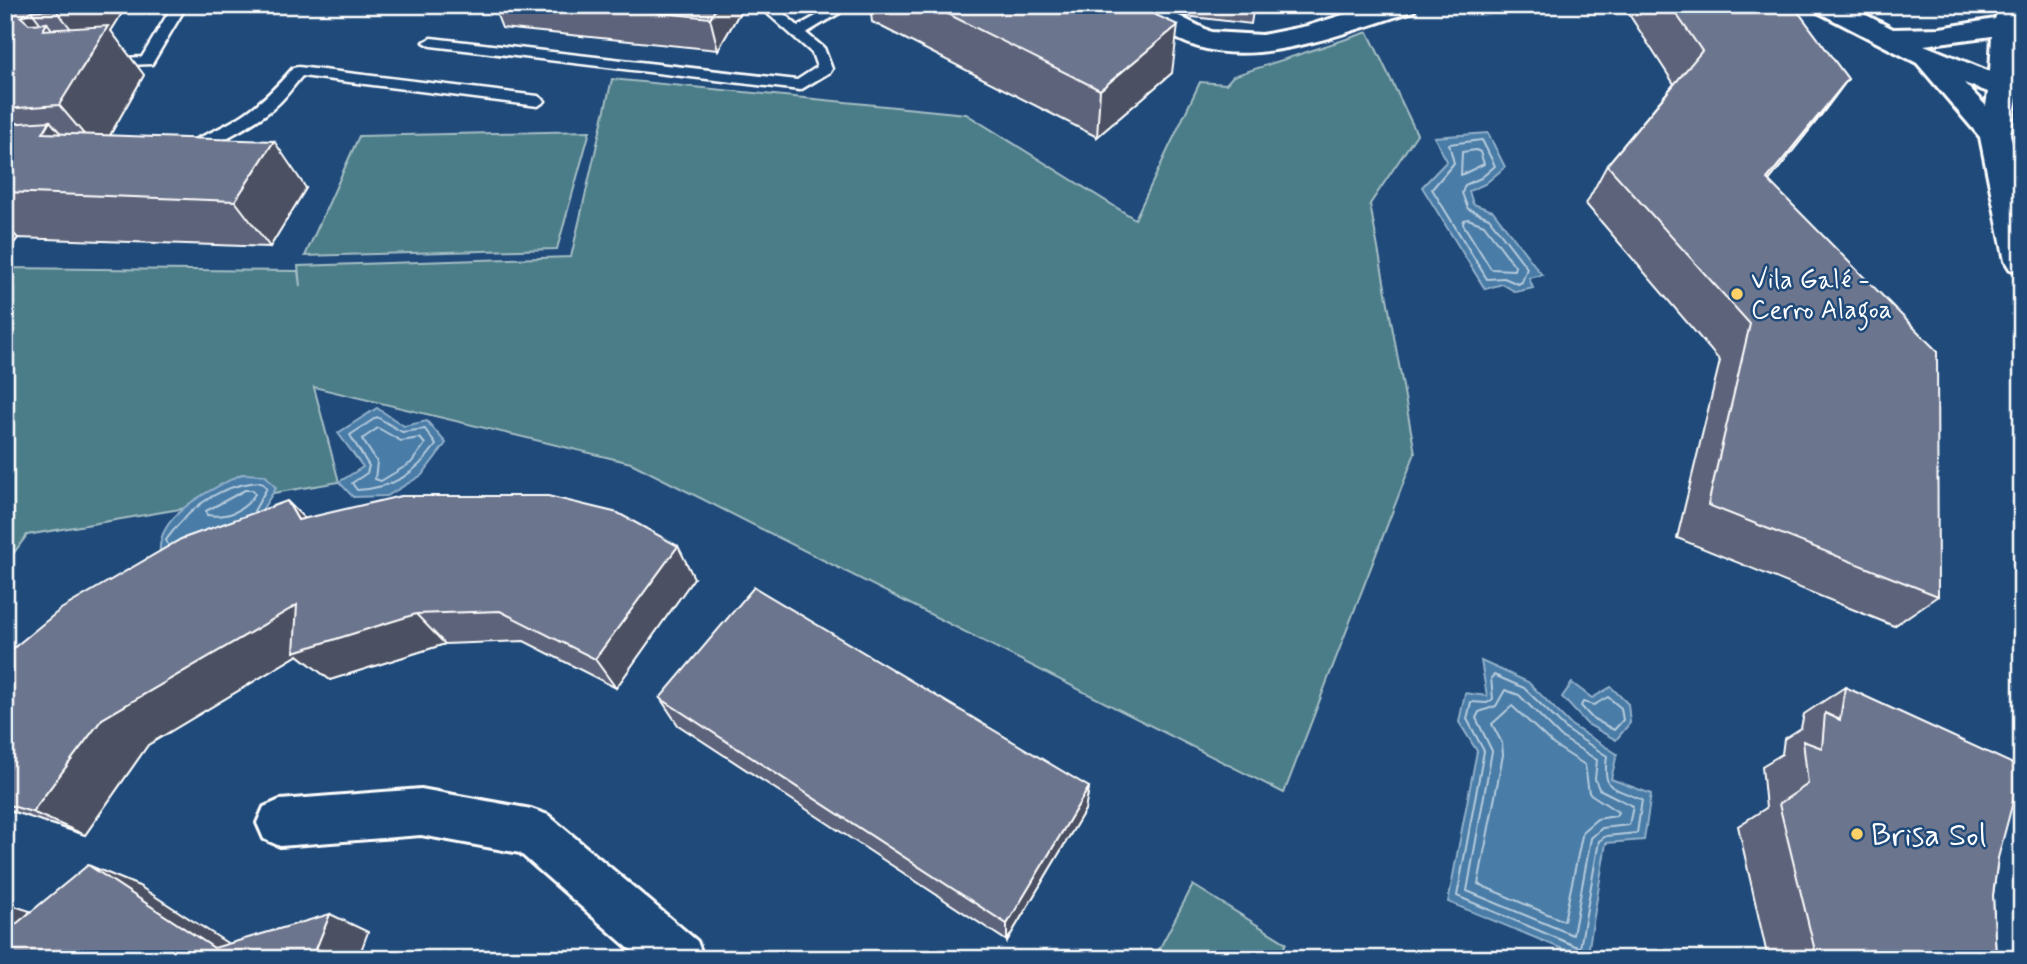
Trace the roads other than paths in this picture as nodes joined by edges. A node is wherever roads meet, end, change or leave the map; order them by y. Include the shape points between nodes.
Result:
1 (180, 5) edge
2 (765, 5) edge
3 (846, 5) edge
4 (1135, 5) edge
5 (1404, 5) edge
6 (1826, 5) edge
7 (2011, 15) edge
8 (796, 33) junction
9 (1891, 37) junction
10 (431, 42) dead end
11 (1922, 55) junction
12 (96, 64) edge
13 (2013, 91) edge
14 (538, 101) dead end
15 (1996, 134) junction
16 (174, 155) edge
17 (2022, 261) edge
18 (280, 823) dead end
19 (679, 959) edge

1 - 12 lane via 147,61
2 - 8 lane
3 - 8 lane
4 - 5 street via 1205,40 1262,44
6 - 9 street
7 - 9 street via 1940,36
7 - 13 street
8 - 10 lane via 819,51 825,69 800,85
9 - 11 street
11 - 13 street
11 - 15 street
13 - 15 street
14 - 16 lane via 298,71 272,102 237,127
15 - 17 street
18 - 19 street via 421,811 531,832

